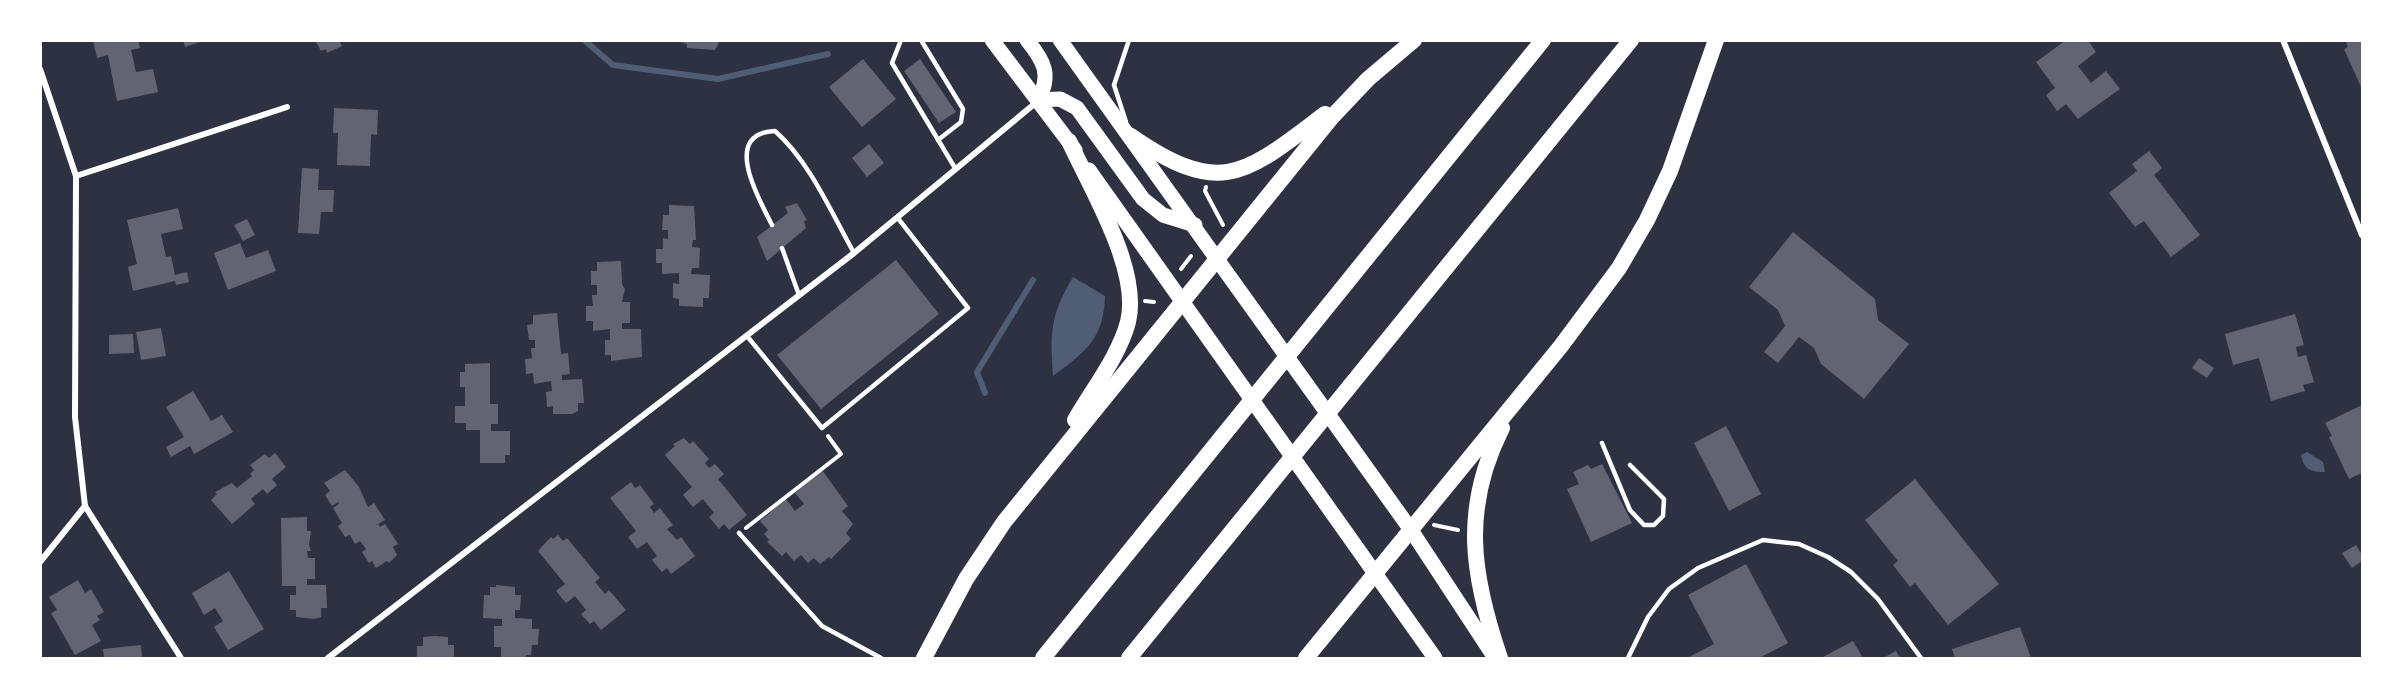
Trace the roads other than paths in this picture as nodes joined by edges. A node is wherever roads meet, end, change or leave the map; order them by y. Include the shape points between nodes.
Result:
1 (902, 40) edge
2 (921, 40) edge
3 (992, 40) edge
4 (1027, 40) edge
5 (1060, 40) edge
6 (1129, 40) edge
7 (1414, 40) edge
8 (1543, 40) edge
9 (1631, 40) edge
10 (1716, 40) edge
11 (2283, 40) edge
12 (40, 69) edge
13 (1355, 92) junction
14 (1038, 100) junction
15 (287, 107) dead end
16 (1131, 136) junction
17 (938, 140) junction
18 (1069, 141) junction
19 (955, 168) junction
20 (76, 176) junction
21 (897, 217) junction
22 (772, 225) dead end
23 (1195, 225) junction
24 (2362, 235) edge
25 (782, 248) dead end
26 (854, 253) junction
27 (1217, 257) junction
28 (799, 295) junction
29 (1182, 301) junction
30 (747, 336) junction
31 (1519, 398) junction
32 (1602, 443) dead end
33 (1630, 465) dead end
34 (1047, 468) junction
35 (85, 506) junction
36 (1412, 530) junction
37 (739, 533) road end
38 (40, 562) edge
39 (1376, 575) junction
40 (181, 658) edge
41 (328, 658) edge
42 (881, 658) edge
43 (924, 658) edge
44 (1043, 658) edge
45 (1130, 658) edge
46 (1306, 658) edge
47 (1435, 658) edge
48 (1495, 658) edge
49 (1500, 658) edge
50 (1628, 658) edge
51 (1921, 658) edge

1 - 17 lane via 892,63
2 - 17 lane via 963,109 961,122
3 - 14 main road
4 - 14 main road via 1046,67 1045,85
5 - 16 main road
6 - 16 lane via 1114,86
7 - 13 highway
8 - 44 highway
9 - 45 highway
10 - 31 highway via 1670,171 1633,245 1591,308
11 - 24 street
12 - 20 street
13 - 16 highway via 1266,158 1228,172 1180,166
13 - 27 highway
14 - 18 main road
14 - 19 street
14 - 23 main road via 1060,99 1077,108 1143,199 1163,215
15 - 20 street
16 - 23 main road
17 - 19 lane
18 - 29 main road
18 - 34 highway via 1124,263 1131,301 1120,342
19 - 21 street
20 - 35 street via 75,417
21 - 26 street
21 - 30 lane via 968,308 822,428
22 - 26 lane via 746,168 748,149 756,137 775,131 817,186
23 - 27 main road
25 - 28 lane
26 - 28 street
27 - 29 highway
27 - 36 main road
28 - 30 street
29 - 34 highway
29 - 39 main road
30 - 41 street
31 - 36 highway
31 - 49 highway via 1483,473 1473,532 1481,596
32 - 33 lane via 1630,510 1638,520 1651,526 1663,516 1664,499
34 - 43 highway via 984,550
35 - 38 street
35 - 40 street
36 - 39 highway
36 - 48 main road
37 - 42 lane via 822,626
39 - 46 highway
39 - 47 main road
50 - 51 lane via 1648,617 1669,590 1698,568 1763,540 1799,544 1851,572 1878,599

